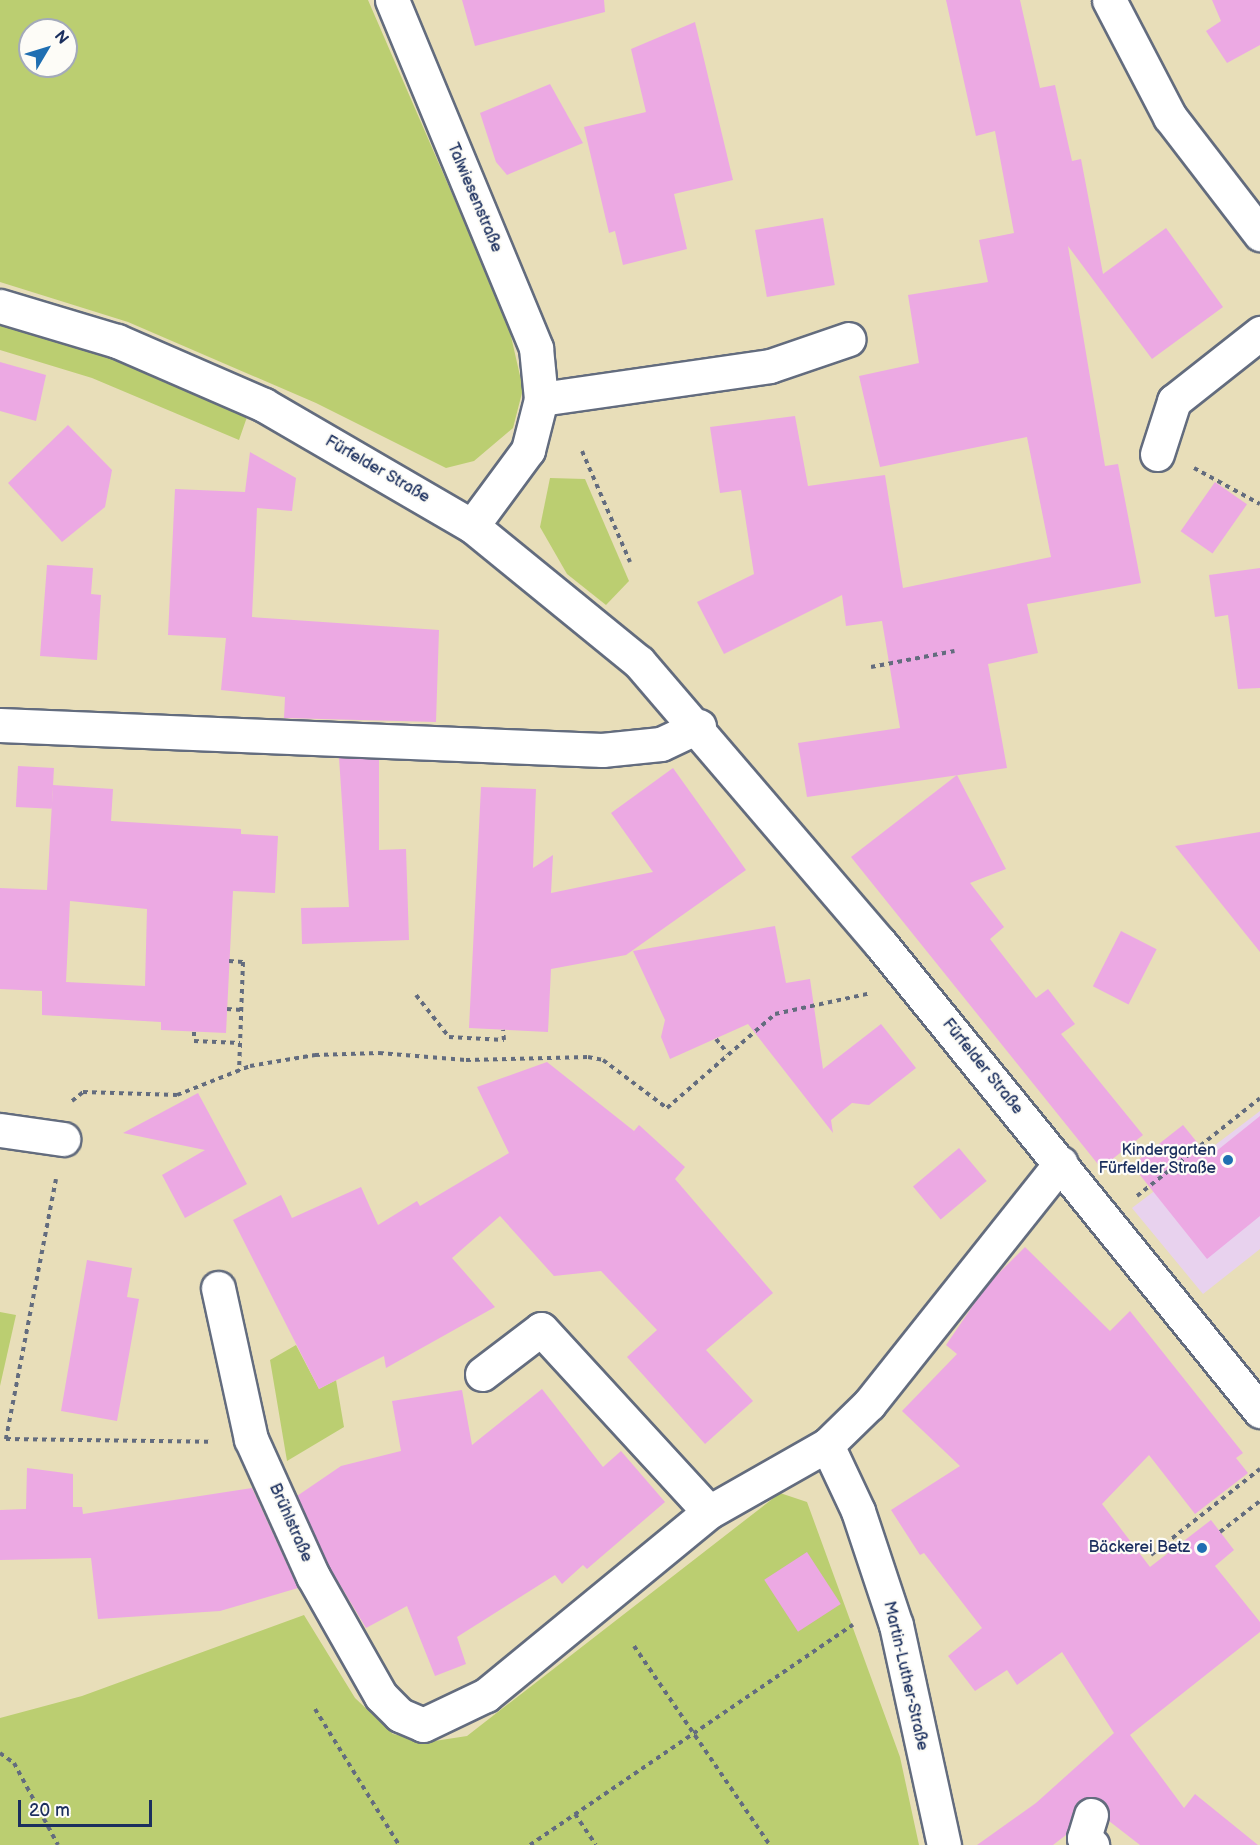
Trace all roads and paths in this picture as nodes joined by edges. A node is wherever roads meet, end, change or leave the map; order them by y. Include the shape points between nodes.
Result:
1 (392, 0) edge
2 (1109, 0) edge
3 (1260, 234) edge
4 (0, 306) edge
5 (1260, 333) edge
6 (849, 339) dead end
7 (541, 399) junction
8 (582, 451) dead end
9 (1157, 454) joint
10 (1260, 504) edge
11 (472, 526) junction
12 (630, 562) dead end
13 (954, 651) dead end
14 (871, 667) dead end
15 (0, 725) edge
16 (699, 726) junction
17 (230, 961) dead end
18 (877, 989) dead end
19 (416, 995) dead end
20 (227, 1009) dead end
21 (242, 1010) junction
22 (503, 1030) dead end
23 (194, 1032) dead end
24 (716, 1039) dead end
25 (240, 1043) junction
26 (728, 1054) junction
27 (239, 1071) junction
28 (1260, 1098) edge
29 (0, 1130) edge
30 (63, 1139) junction
31 (1060, 1163) junction
32 (1129, 1202) dead end
33 (218, 1288) dead end
34 (482, 1374) dead end
35 (1260, 1411) edge
36 (251, 1439) junction
37 (827, 1445) junction
38 (1260, 1469) edge
39 (1260, 1501) edge
40 (709, 1512) junction
41 (1220, 1532) dead end
42 (1151, 1555) dead end
43 (896, 1625) junction
44 (634, 1646) dead end
45 (315, 1709) dead end
46 (693, 1734) junction
47 (0, 1753) edge
48 (575, 1814) junction
49 (58, 1845) edge
50 (399, 1845) edge
51 (530, 1845) edge
52 (596, 1845) edge
53 (770, 1845) edge
54 (944, 1845) edge

1 - 7 street, Talwiesenstraße via 536,348
2 - 3 street via 1170,117
4 - 11 street, Fürfelder Straße via 117,341 264,405
5 - 9 street via 1174,401
6 - 7 street via 770,366
7 - 11 street, Talwiesenstraße via 528,450
8 - 12 path
9 - 10 path via 1218,477
11 - 16 street, Fürfelder Straße via 639,662
13 - 14 path
15 - 16 street via 603,750 660,744
16 - 31 street, Fürfelder Straße
17 - 21 path via 243,962
18 - 26 path via 775,1014
19 - 22 path via 449,1037 504,1040
20 - 21 path
21 - 25 path
23 - 25 path via 195,1041
24 - 26 path
25 - 27 path
26 - 27 path via 667,1108 603,1060 588,1057 326,1055
27 - 30 path via 177,1095 83,1092 69,1105
28 - 32 path
29 - 30 street
30 - 36 path via 6,1439
31 - 35 street, Fürfelder Straße
31 - 37 street via 870,1404
33 - 36 street, Brühlstraße
34 - 40 street via 541,1329
36 - 40 street, Brühlstraße via 354,1653 381,1696 400,1715 423,1725 486,1695
37 - 40 street
37 - 43 street, Martin-Luther-Straße via 858,1511
38 - 42 path
39 - 41 path
43 - 46 path via 851,1625
43 - 54 street, Martin-Luther-Straße
44 - 46 path
45 - 50 path
46 - 48 path
46 - 53 path
47 - 49 path via 15,1762
48 - 51 path
48 - 52 path

